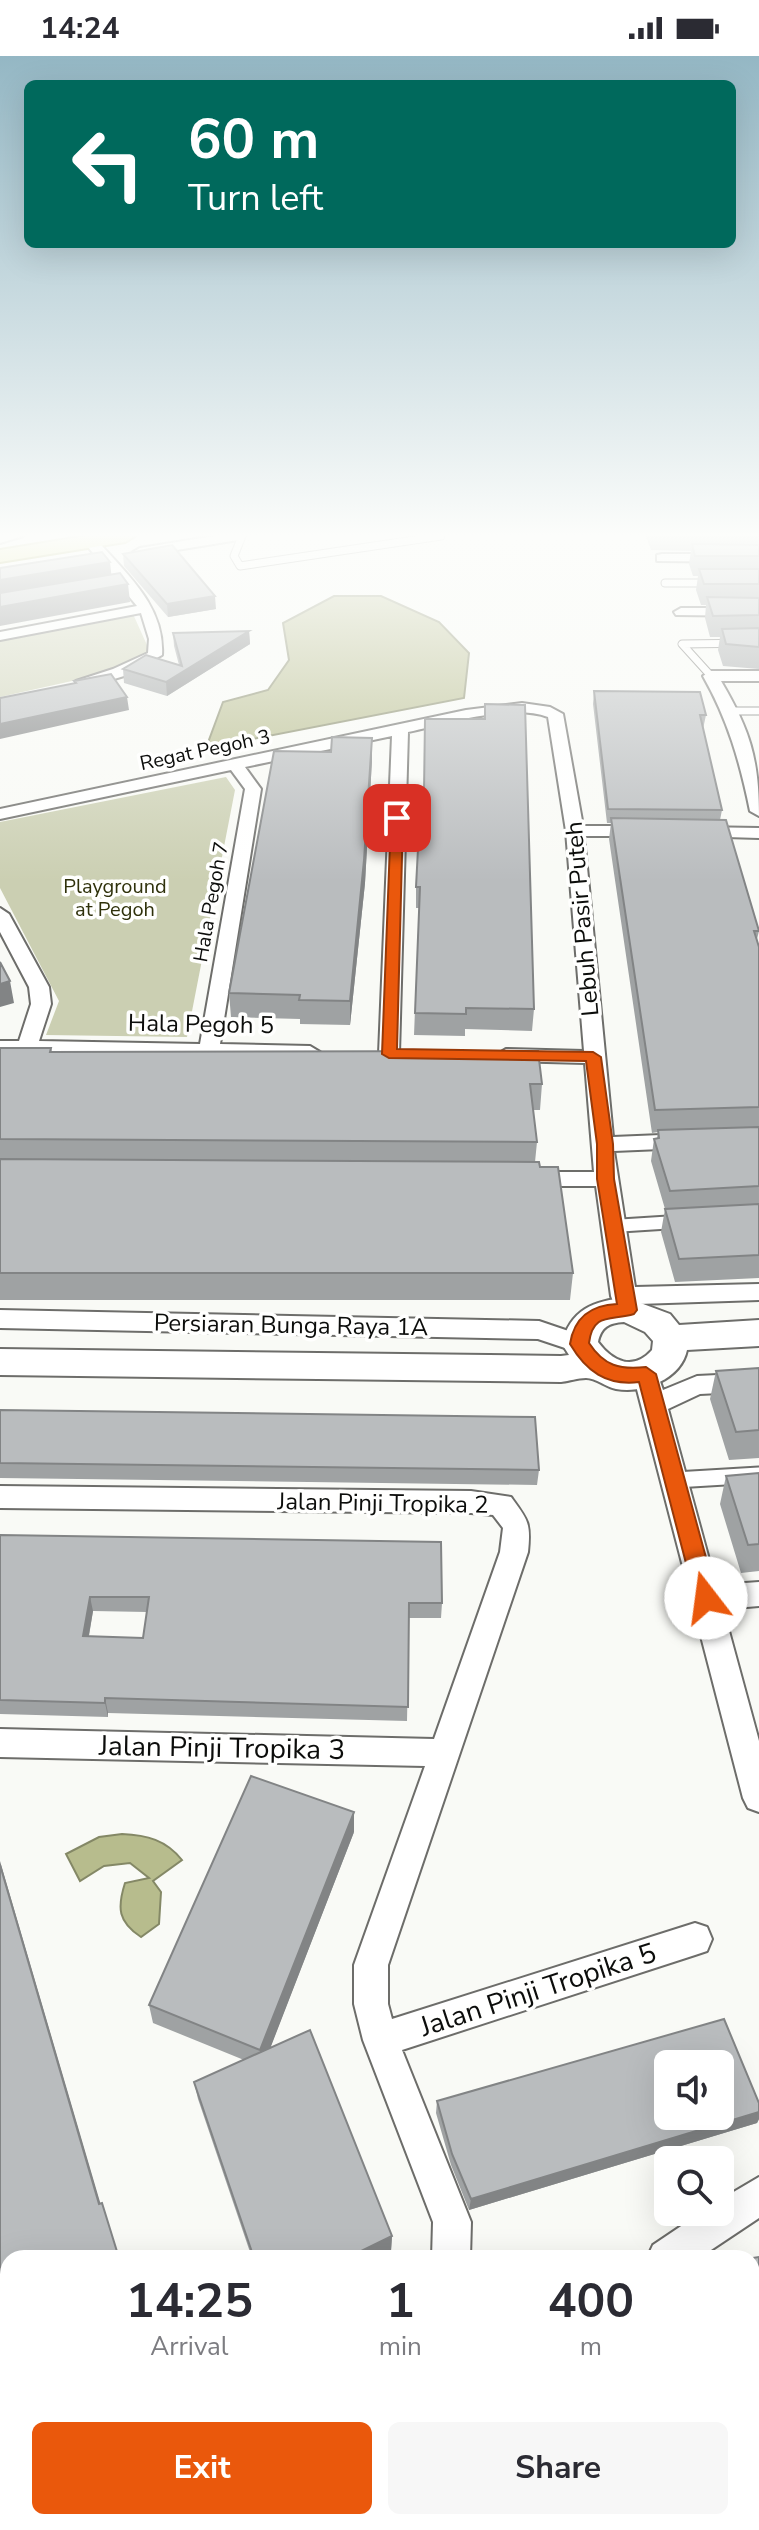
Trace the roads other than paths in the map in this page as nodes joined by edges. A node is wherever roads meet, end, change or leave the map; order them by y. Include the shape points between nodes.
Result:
1 (156, 651) edge
2 (689, 651) edge
3 (711, 676) junction
4 (759, 676) edge
5 (70, 686) edge
6 (731, 711) junction
7 (759, 711) edge
8 (558, 718) joint
9 (400, 730) junction
10 (752, 748) edge
11 (236, 766) junction
12 (756, 788) edge
13 (759, 811) edge
14 (0, 814) edge
15 (575, 831) junction
16 (652, 832) edge
17 (682, 832) edge
18 (759, 833) edge
19 (0, 914) edge
20 (0, 1047) edge
21 (27, 1047) junction
22 (209, 1050) junction
23 (329, 1053) edge
24 (390, 1054) edge
25 (484, 1055) edge
26 (593, 1057) junction
27 (713, 1140) edge
28 (605, 1144) junction
29 (510, 1179) edge
30 (606, 1179) junction
31 (686, 1222) edge
32 (613, 1226) junction
33 (759, 1292) edge
34 (625, 1303) junction
35 (0, 1319) edge
36 (759, 1333) edge
37 (670, 1338) junction
38 (586, 1354) junction
39 (0, 1362) edge
40 (759, 1382) edge
41 (650, 1390) junction
42 (759, 1475) edge
43 (675, 1480) junction
44 (0, 1497) edge
45 (759, 1594) edge
46 (706, 1598) junction
47 (750, 1725) edge
48 (0, 1743) edge
49 (444, 1753) junction
50 (759, 1798) edge
51 (695, 1939) dead end
52 (380, 2040) junction
53 (759, 2196) edge
54 (451, 2250) edge
55 (678, 2250) edge

1 - 5 street via 111,677
2 - 3 lane
3 - 4 street
3 - 6 street
6 - 7 lane
6 - 10 street
8 - 9 street, Regat Pegoh 3 via 544,710 519,708
8 - 15 street, Lebuh Pasir Puteh
9 - 11 street, Regat Pegoh 3
9 - 24 street
10 - 12 street
11 - 14 street, Regat Pegoh 3
11 - 22 street, Hala Pegoh 7 via 253,789
12 - 13 street
15 - 16 street
15 - 26 street, Lebuh Pasir Puteh
17 - 18 street
19 - 21 street via 39,987 41,1004
20 - 21 street, Hala Pegoh 5
21 - 22 street, Hala Pegoh 5
22 - 23 street, Hala Pegoh 5
25 - 26 street
26 - 28 street, Lebuh Pasir Puteh
27 - 28 street
28 - 30 street, Lebuh Pasir Puteh
29 - 30 street
30 - 32 street, Lebuh Pasir Puteh
31 - 32 lane
32 - 34 street, Lebuh Pasir Puteh
33 - 34 street
34 - 37 street via 661,1325
34 - 38 street via 591,1318 582,1329
35 - 38 street, Persiaran Bunga Raya 1A via 539,1330
36 - 37 street
37 - 41 street via 668,1360
38 - 39 street via 545,1369
38 - 41 street via 609,1372
40 - 41 street
41 - 43 street
42 - 43 lane
43 - 46 street
44 - 49 street, Jalan Pinji Tropika 2 via 501,1505 517,1526 514,1552
45 - 46 street
46 - 47 street
47 - 50 street
48 - 49 street, Jalan Pinji Tropika 3
49 - 52 street via 371,1965 371,2004
51 - 52 street, Jalan Pinji Tropika 5
52 - 54 street via 452,2222
53 - 55 street

